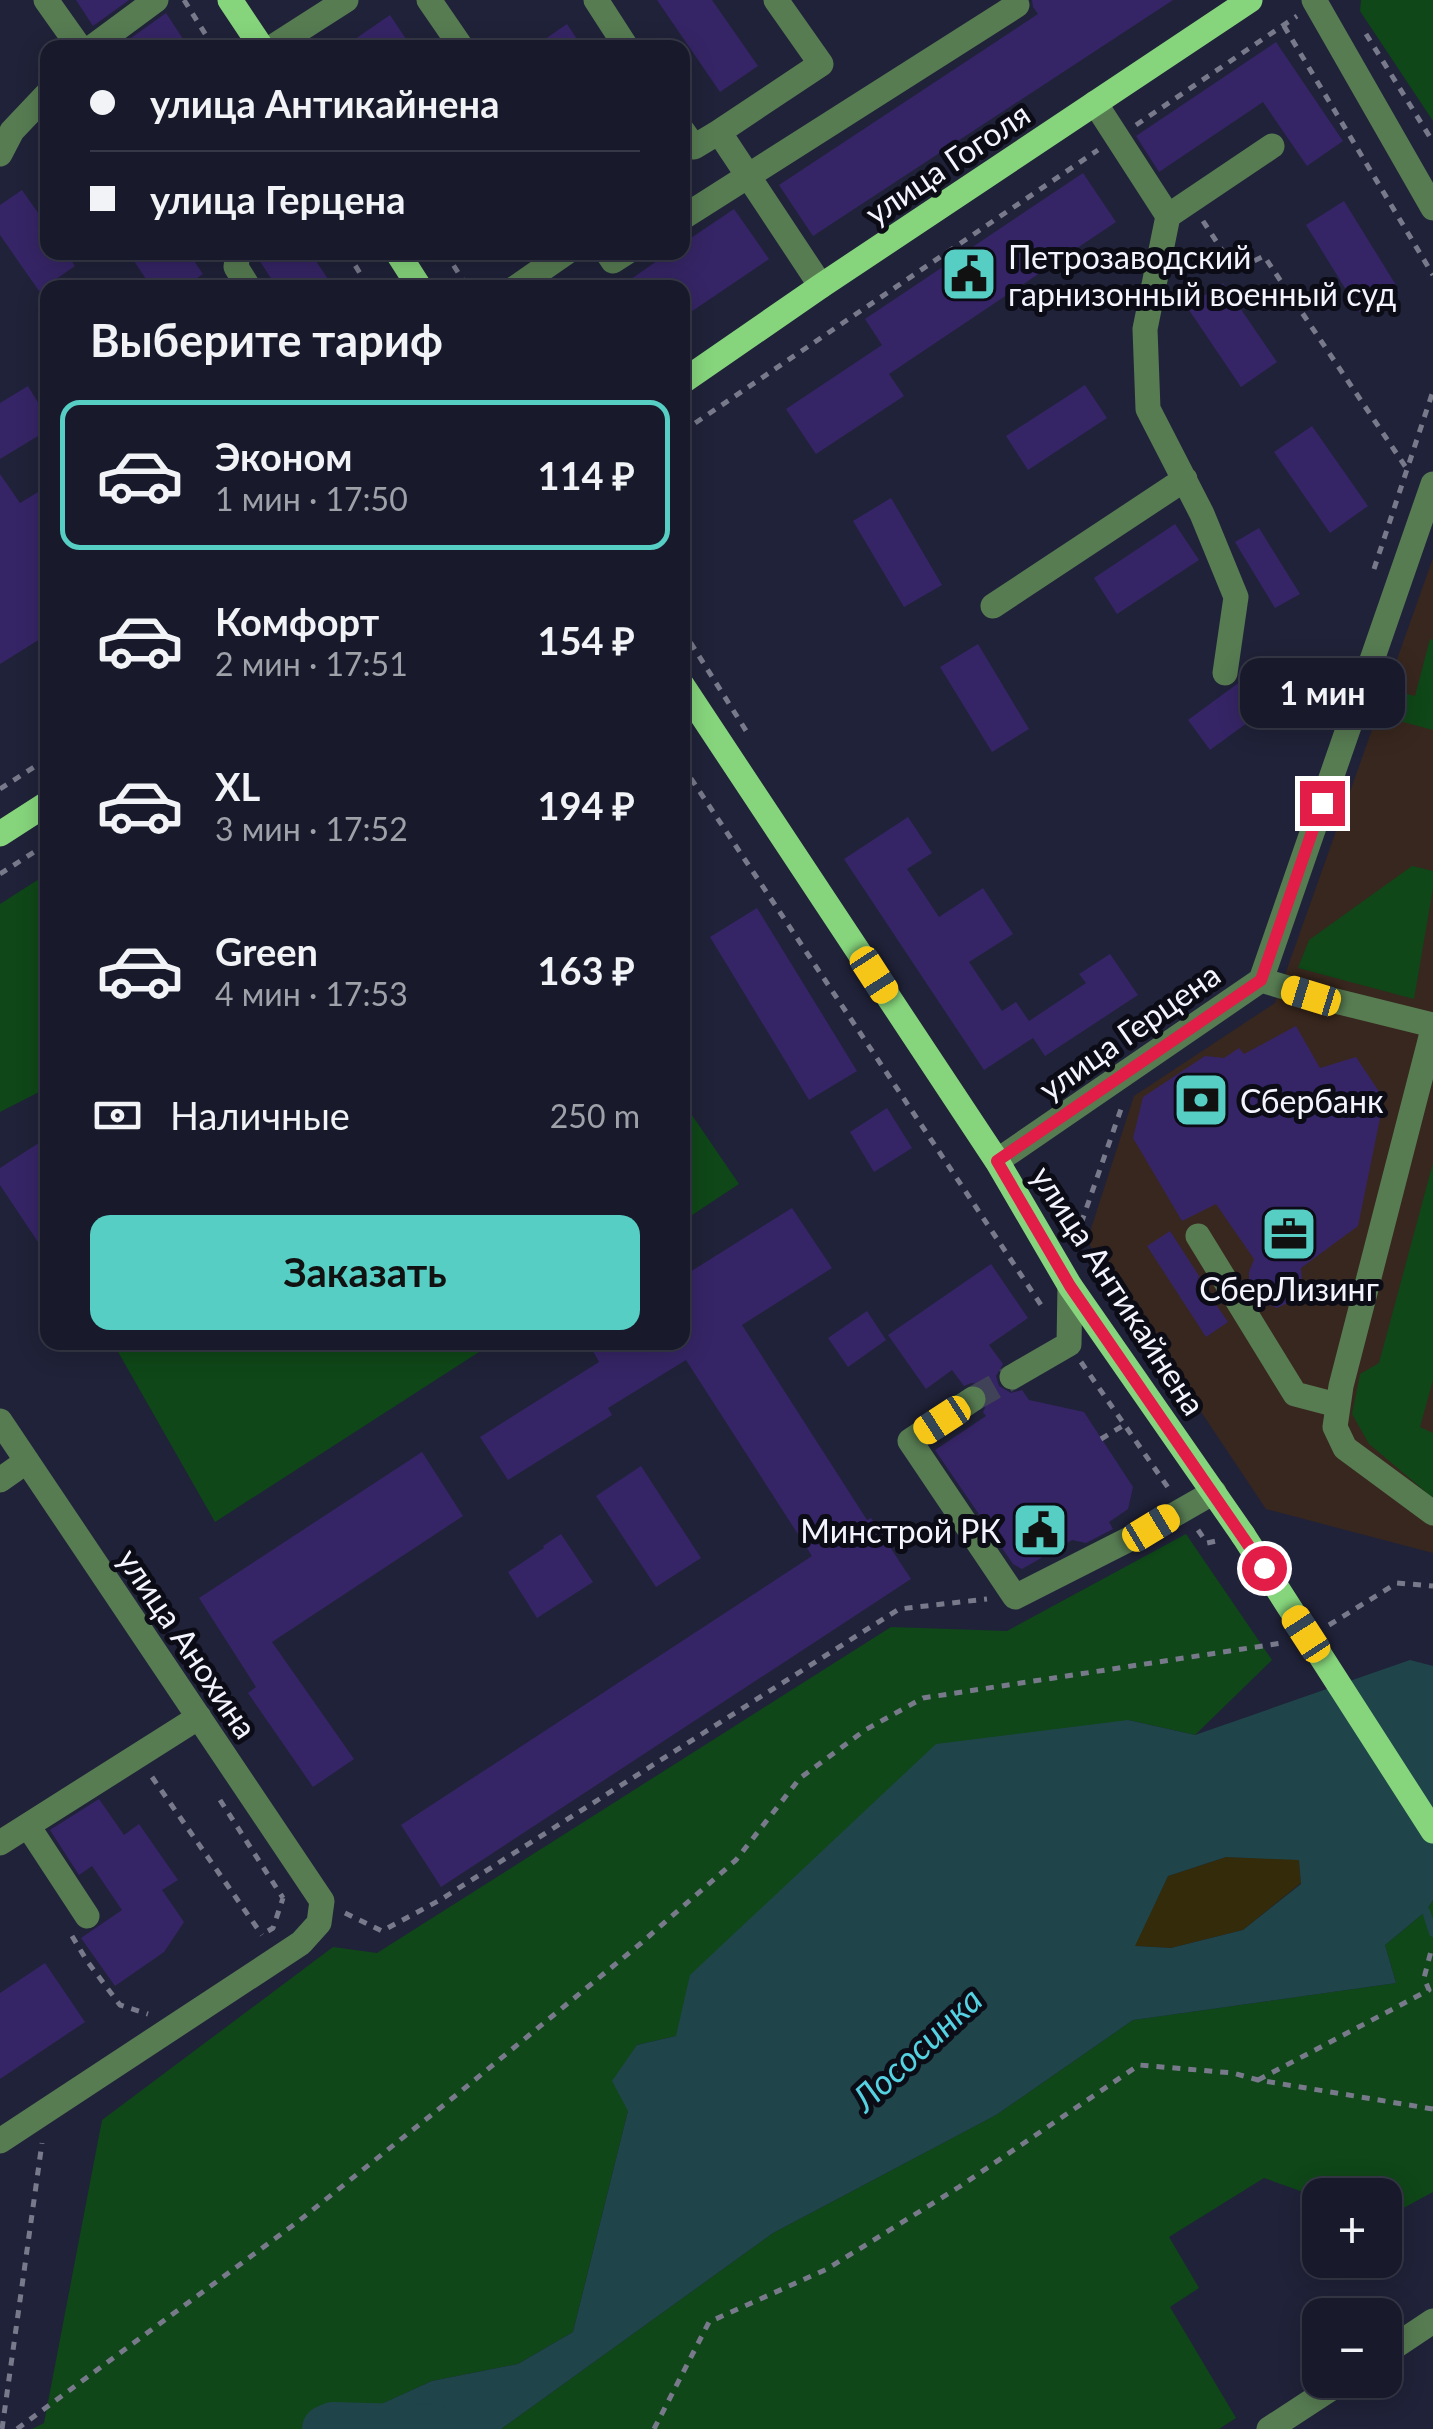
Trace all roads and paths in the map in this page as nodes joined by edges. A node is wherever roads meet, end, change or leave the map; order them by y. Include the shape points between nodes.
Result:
1 (46, 0) edge
2 (156, 0) edge
3 (184, 0) edge
4 (230, 0) edge
5 (346, 0) edge
6 (429, 0) edge
7 (596, 0) edge
8 (776, 0) edge
9 (1014, 0) edge
10 (1250, 0) edge
11 (1315, 2) edge
12 (1284, 26) junction
13 (1364, 32) dead end
14 (74, 40) edge
15 (107, 40) edge
16 (209, 40) edge
17 (257, 40) edge
18 (284, 40) edge
19 (456, 40) edge
20 (623, 40) edge
21 (40, 101) edge
22 (1096, 103) junction
23 (719, 132) junction
24 (1118, 137) junction
25 (690, 141) edge
26 (1433, 142) edge
27 (1272, 146) dead end
28 (0, 154) edge
29 (749, 177) junction
30 (1433, 208) edge
31 (1179, 209) junction
32 (690, 213) edge
33 (555, 260) edge
34 (1433, 275) edge
35 (527, 280) edge
36 (821, 286) junction
37 (690, 376) edge
38 (1433, 392) edge
39 (690, 427) edge
40 (1407, 469) junction
41 (1185, 480) junction
42 (1433, 484) edge
43 (1369, 583) dead end
44 (993, 606) dead end
45 (690, 641) edge
46 (1225, 672) dead end
47 (690, 696) edge
48 (754, 743) dead end
49 (40, 763) edge
50 (690, 777) edge
51 (0, 790) edge
52 (40, 808) edge
53 (0, 834) edge
54 (40, 848) edge
55 (0, 874) edge
56 (1261, 980) junction
57 (1433, 1027) edge
58 (1124, 1098) dead end
59 (997, 1161) junction
60 (1198, 1236) dead end
61 (1076, 1238) dead end
62 (1070, 1286) junction
63 (1069, 1344) junction
64 (1012, 1376) tunnel mouth
65 (973, 1398) tunnel mouth
66 (1337, 1405) junction
67 (0, 1421) edge
68 (1124, 1425) junction
69 (1102, 1439) dead end
70 (26, 1461) junction
71 (0, 1480) edge
72 (1214, 1492) junction
73 (1183, 1509) junction
74 (1433, 1513) edge
75 (1207, 1543) dead end
76 (1433, 1586) edge
77 (1015, 1596) junction
78 (1321, 1630) dead end
79 (1287, 1642) dead end
80 (199, 1717) junction
81 (138, 1757) junction
82 (28, 1826) junction
83 (1433, 1832) edge
84 (0, 1843) edge
85 (322, 1900) junction
86 (87, 1916) joint
87 (1432, 1950) edge
88 (148, 2014) dead end
89 (1258, 2080) junction
90 (1433, 2109) edge
91 (47, 2110) junction
92 (0, 2142) edge
93 (1433, 2321) edge
94 (1402, 2342) edge
95 (1316, 2398) edge
96 (2, 2429) edge
97 (16, 2429) edge
98 (654, 2429) edge
99 (1269, 2429) edge

1 - 14 street
2 - 15 street
3 - 16 path
4 - 17 main road
5 - 18 street
6 - 19 street
7 - 20 street
8 - 23 street via 821,64
9 - 29 street
10 - 22 main road, улица Гоголя
11 - 12 path
11 - 30 street
12 - 24 path
12 - 34 path
13 - 26 path
21 - 28 street
22 - 24 street
22 - 36 main road, улица Гоголя
23 - 25 street via 694,147
23 - 29 street
24 - 31 street
24 - 39 path
27 - 31 street
29 - 32 street
29 - 36 street
31 - 40 path via 1235,270 1264,256
31 - 41 street via 1146,329 1148,409
33 - 35 street
36 - 37 main road, улица Гоголя
38 - 40 path
40 - 43 path
41 - 44 street
41 - 46 street via 1236,597
42 - 56 street, улица Герцена
45 - 48 path
47 - 59 main road, улица Антикайнена
49 - 51 path
50 - 63 path
52 - 53 main road
54 - 55 path
56 - 57 street
56 - 59 street, улица Герцена
57 - 66 street
58 - 61 path
59 - 62 main road, улица Антикайнена
60 - 66 street via 1296,1394
62 - 63 street
62 - 72 main road, улица Антикайнена
63 - 64 street
63 - 68 path
65 - 77 street via 910,1440
66 - 74 street via 1344,1448
67 - 70 street, улица Анохина
68 - 69 path
68 - 73 path
70 - 71 street
70 - 80 street, улица Анохина
72 - 73 street
72 - 83 main road, улица Антикайнена, bridge
73 - 75 path
73 - 77 street
76 - 78 path via 1397,1583
77 - 85 path via 899,1609 382,1931
79 - 97 path via 923,1698 864,1730 800,1778 736,1860 640,1944 300,2220
80 - 81 street
80 - 85 street, улица Анохина
81 - 82 street
81 - 85 path via 262,1935 273,1928 283,1898
82 - 84 street
82 - 86 street
85 - 91 street via 319,1923 301,1943
86 - 88 path via 72,1936 86,1960 120,2005
87 - 89 path via 1424,1978 1429,1990
89 - 90 path
89 - 98 path via 1139,2065 828,2269 709,2322
91 - 92 street
91 - 96 path
93 - 94 street
95 - 99 street

